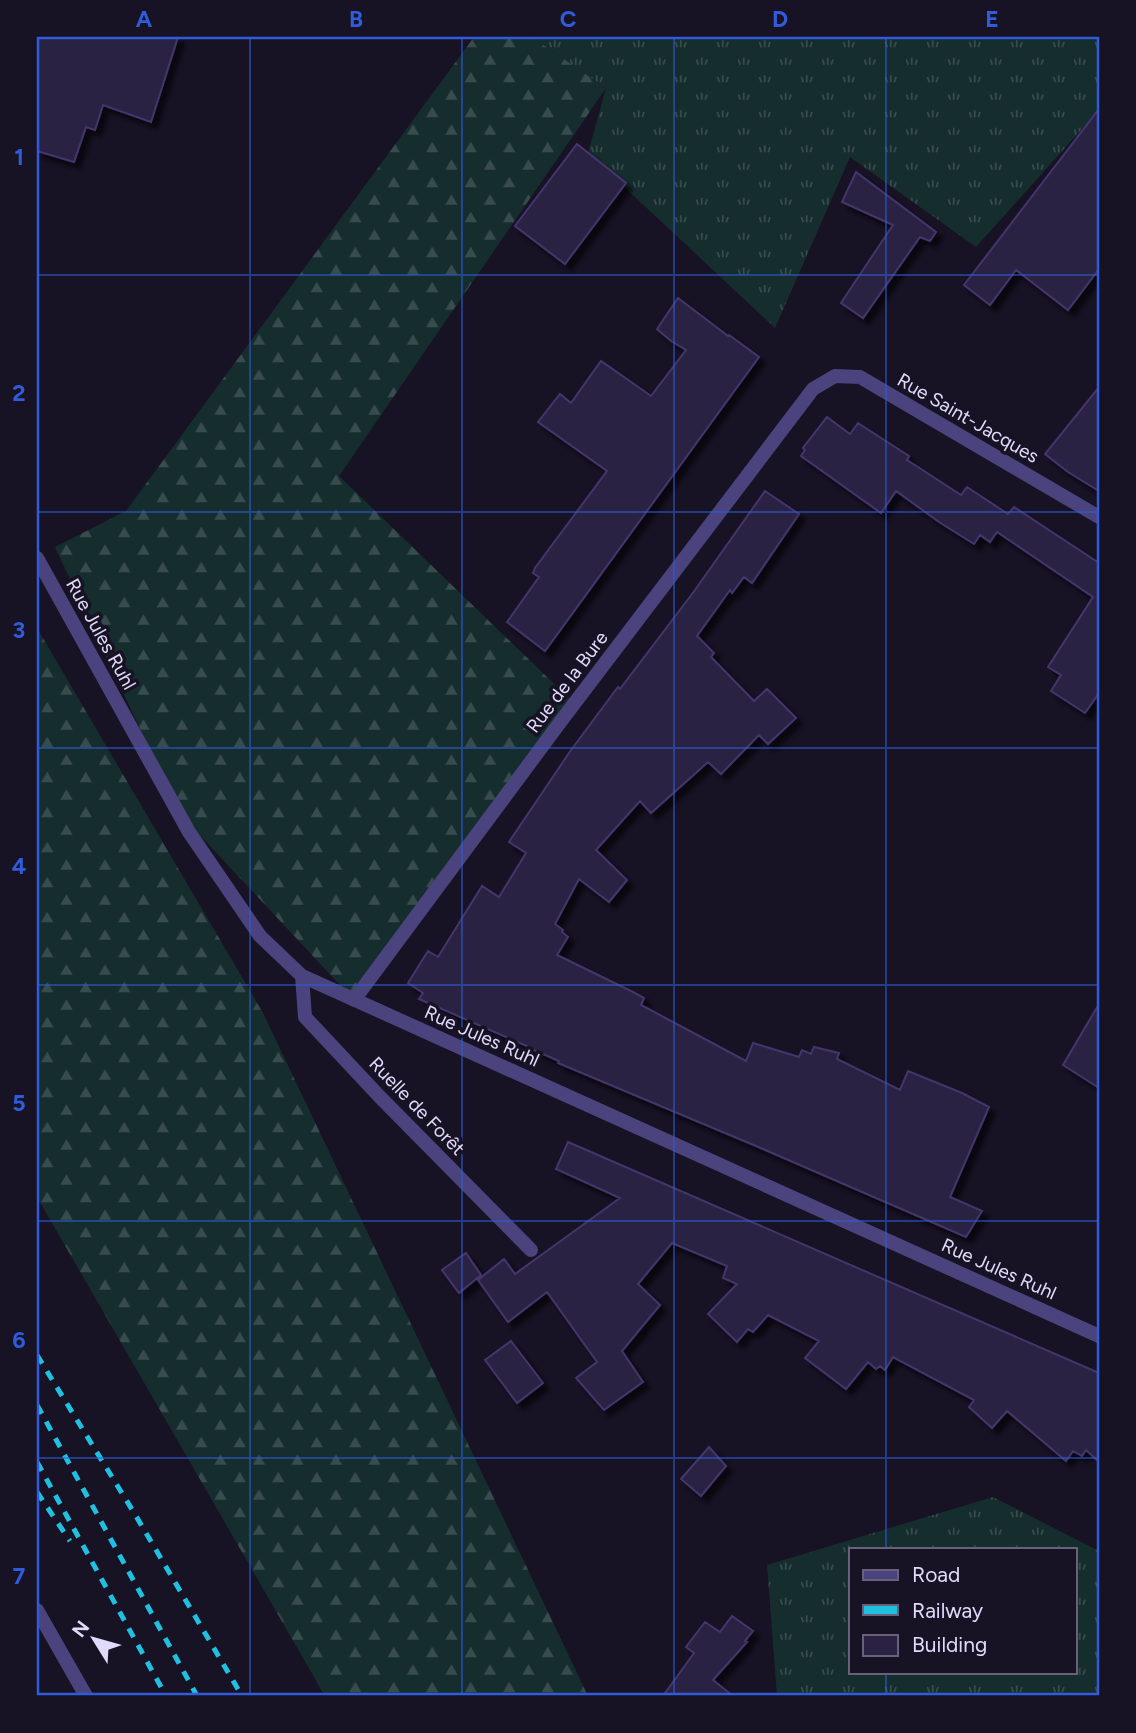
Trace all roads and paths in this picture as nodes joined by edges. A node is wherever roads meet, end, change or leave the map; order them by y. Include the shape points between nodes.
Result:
1 (813, 389) joint
2 (1099, 517) edge
3 (37, 558) edge
4 (302, 976) junction
5 (354, 1000) junction
6 (531, 1250) dead end
7 (1099, 1336) edge
8 (37, 1610) edge
9 (86, 1696) edge

1 - 2 street, Rue Saint-Jacques via 835,376 860,377
1 - 5 street, Rue de la Bure
3 - 4 street, Rue Jules Ruhl via 189,832 260,936
4 - 5 street, Rue Jules Ruhl
4 - 6 street, Ruelle de Forêt via 305,1017
5 - 7 street, Rue Jules Ruhl
8 - 9 street

